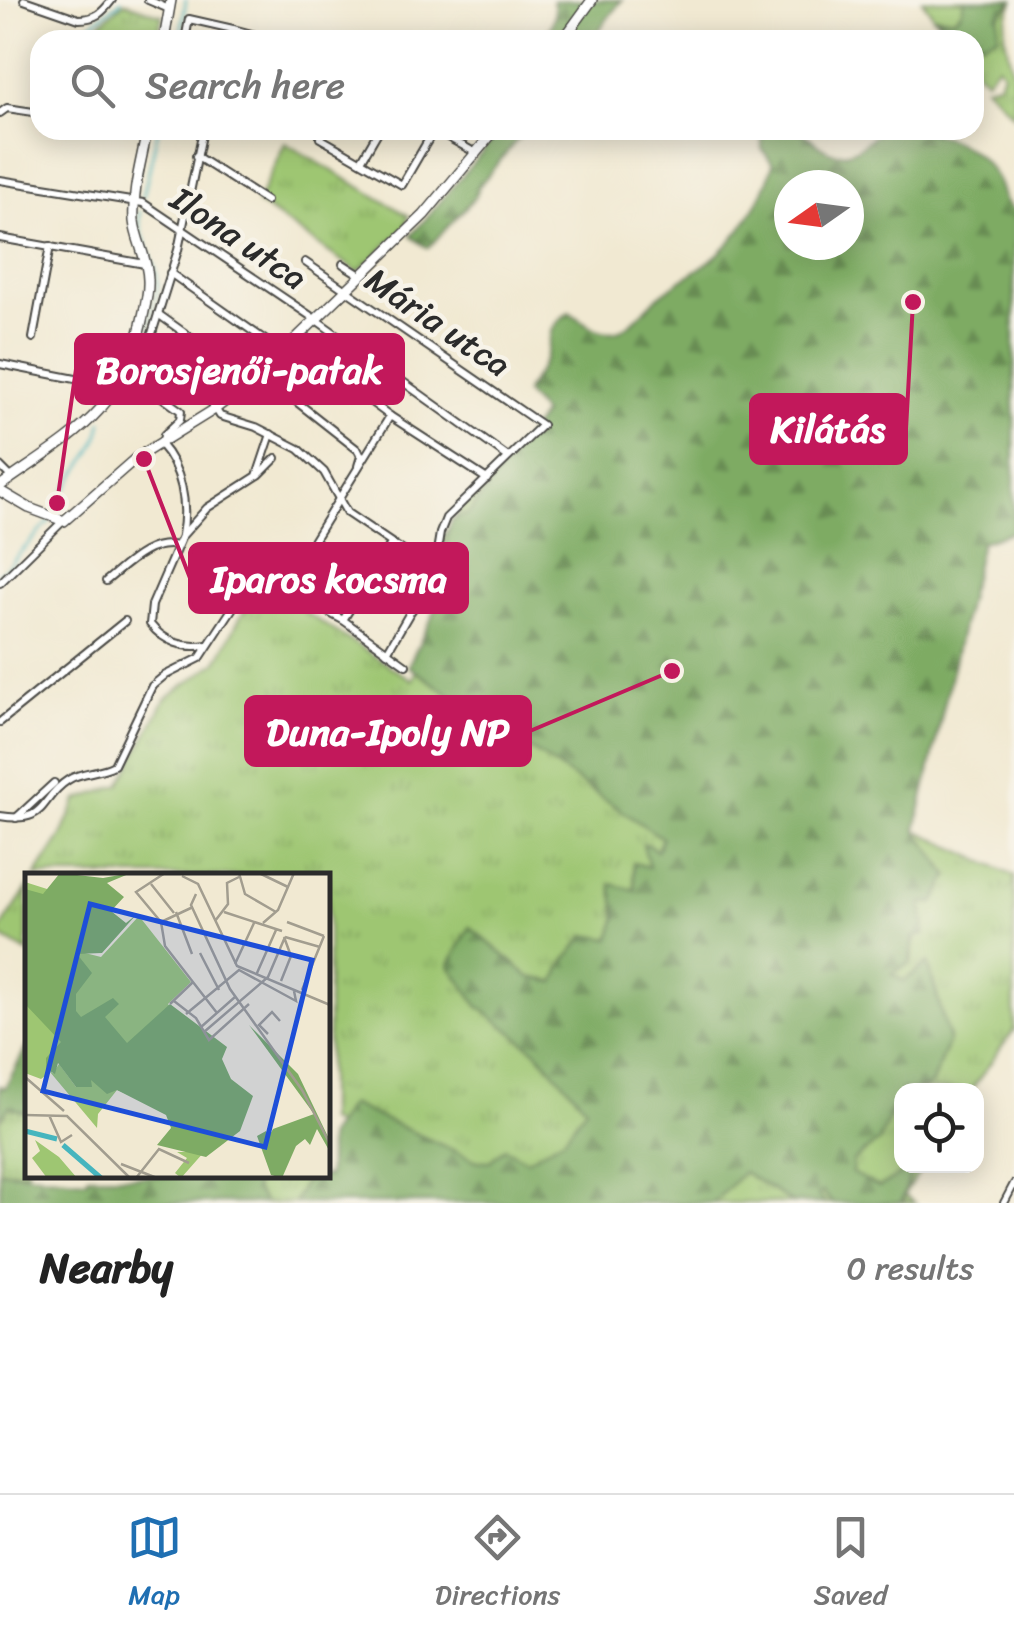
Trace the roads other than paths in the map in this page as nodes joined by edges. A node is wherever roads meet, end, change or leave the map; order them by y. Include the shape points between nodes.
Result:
1 (26, 0) edge
2 (112, 0) edge
3 (148, 0) edge
4 (592, 0) edge
5 (170, 5) edge
6 (233, 29) joint
7 (166, 30) edge
8 (187, 30) edge
9 (237, 30) edge
10 (570, 30) edge
11 (30, 111) edge
12 (0, 113) edge
13 (143, 140) edge
14 (200, 140) edge
15 (323, 140) edge
16 (373, 140) edge
17 (429, 140) edge
18 (452, 140) edge
19 (488, 140) edge
20 (477, 154) junction
21 (196, 156) junction
22 (361, 162) junction
23 (0, 180) edge
24 (266, 201) dead end
25 (134, 202) junction
26 (182, 229) junction
27 (0, 238) edge
28 (50, 246) junction
29 (305, 262) dead end
30 (146, 264) junction
31 (344, 264) dead end
32 (170, 273) junction
33 (362, 276) junction
34 (347, 290) junction
35 (158, 314) junction
36 (315, 320) junction
37 (34, 338) dead end
38 (290, 342) junction
39 (282, 352) junction
40 (0, 364) edge
41 (127, 372) junction
42 (260, 373) junction
43 (252, 381) junction
44 (119, 388) junction
45 (216, 409) junction
46 (390, 416) junction
47 (271, 434) junction
48 (161, 443) junction
49 (508, 457) junction
50 (276, 458) dead end
51 (0, 466) edge
52 (258, 476) junction
53 (355, 476) junction
54 (12, 478) junction
55 (487, 479) junction
56 (0, 488) edge
57 (340, 502) junction
58 (57, 518) junction
59 (182, 536) junction
60 (390, 544) junction
61 (177, 546) junction
62 (436, 573) junction
63 (264, 578) junction
64 (106, 581) dead end
65 (0, 583) edge
66 (343, 620) junction
67 (124, 621) dead end
68 (208, 645) junction
69 (387, 652) junction
70 (406, 666) dead end
71 (0, 722) edge
72 (54, 783) dead end
73 (0, 816) edge
74 (15, 819) junction
75 (1014, 1184) edge
76 (1004, 1203) edge

1 - 2 street via 88,19
3 - 5 street
4 - 10 street
5 - 7 street
6 - 8 street via 189,20
6 - 9 street
11 - 12 street
13 - 25 street
14 - 21 street
15 - 22 street
16 - 22 street
17 - 22 street via 402,185
18 - 20 street
19 - 20 street
20 - 33 street
21 - 24 street
21 - 26 street
23 - 25 street, Ilona utca
25 - 26 street, Ilona utca
25 - 30 street
26 - 32 street
26 - 36 street, Ilona utca
27 - 28 street
28 - 30 street
28 - 37 street
29 - 34 street, Mária utca
30 - 41 street via 148,293
31 - 33 street
32 - 35 street
32 - 39 street
33 - 34 street
34 - 36 street
34 - 49 street, Mária utca via 542,425
35 - 43 street
35 - 45 street via 145,356
36 - 38 street
36 - 49 street, Ilona utca
38 - 39 street
38 - 46 street
39 - 42 street
40 - 44 street
41 - 44 street
41 - 48 street via 180,411
42 - 43 street
42 - 53 street via 358,450
43 - 45 street
44 - 54 street via 102,410
45 - 47 street
45 - 48 street
46 - 53 street
46 - 55 street
47 - 52 street
47 - 57 street via 324,472
48 - 58 street
48 - 59 street via 181,484
49 - 55 street
50 - 52 street
51 - 54 street
52 - 59 street via 207,508
53 - 57 street
54 - 56 street
55 - 62 street via 446,518
56 - 58 street
57 - 60 street
57 - 63 street via 310,546 281,560
58 - 65 street
59 - 61 street
60 - 62 street
60 - 66 street
61 - 64 street via 146,550
61 - 68 street via 150,624 182,647
62 - 69 street
63 - 66 street
63 - 68 street via 234,604
66 - 69 street
67 - 71 street
68 - 74 street via 200,658 154,685 114,764 69,780 37,812
69 - 70 street
72 - 74 street
73 - 74 street
75 - 76 street

